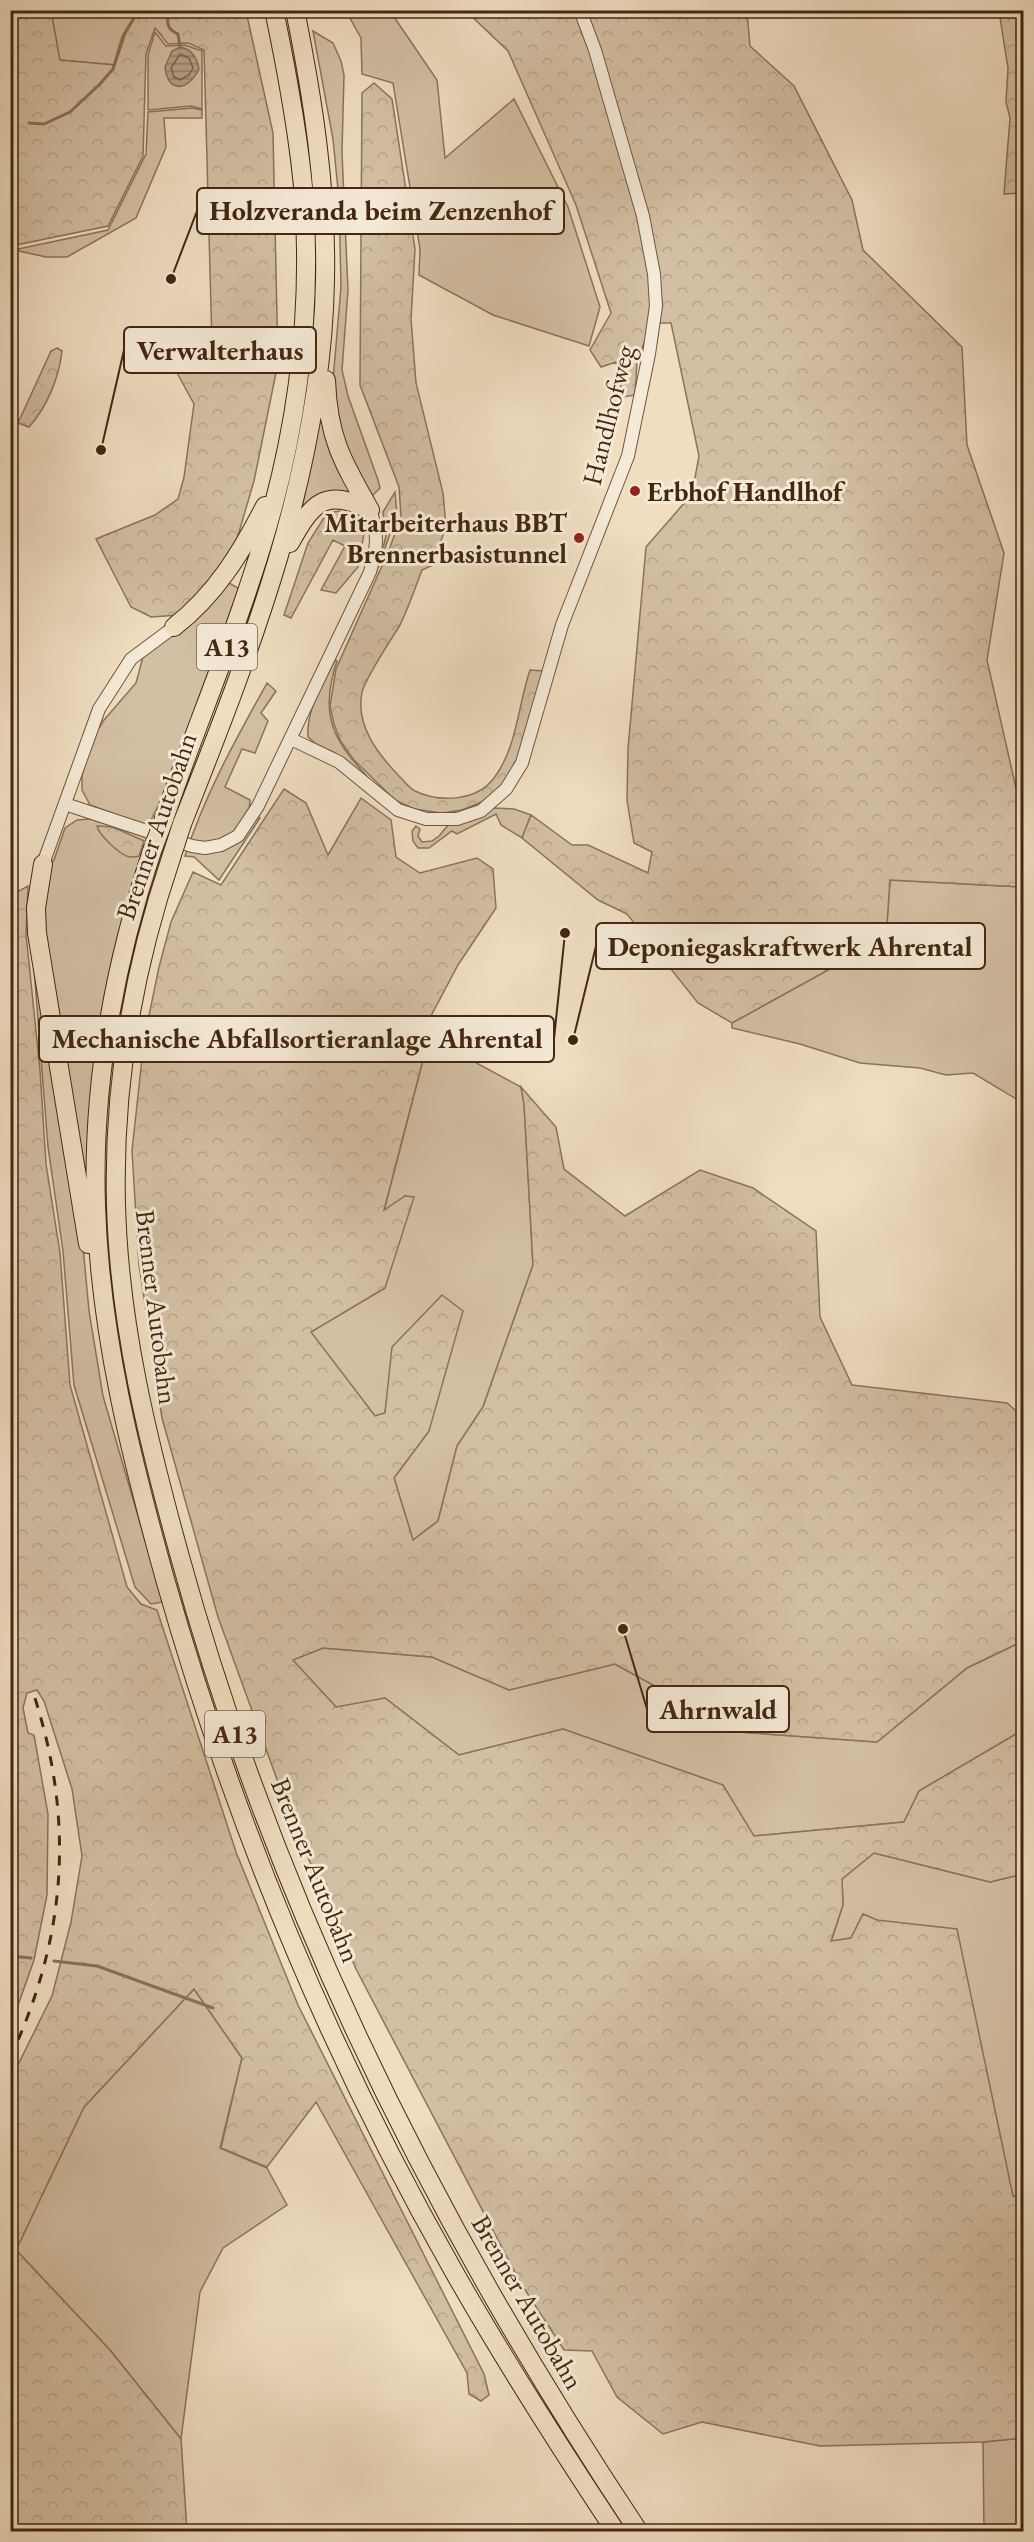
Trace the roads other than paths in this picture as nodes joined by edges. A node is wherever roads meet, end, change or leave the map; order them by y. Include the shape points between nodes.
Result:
1 (274, 10) edge
2 (295, 10) edge
3 (580, 10) edge
4 (324, 307) junction
5 (281, 472) junction
6 (370, 510) junction
7 (276, 567) junction
8 (174, 627) joint
9 (291, 739) junction
10 (65, 804) junction
11 (43, 864) joint
12 (105, 1311) junction
13 (616, 2532) edge
14 (639, 2532) edge

1 - 5 highway, Brenner Autobahn / A13 via 301,163 305,243 298,378
2 - 4 highway, Brenner Autobahn / A13 via 320,159
3 - 9 street, Handlhofweg via 644,216 656,306 628,456 562,625 522,763 506,789 481,811 456,819 426,819 398,810 339,762
4 - 6 highway via 330,425 342,462
4 - 7 highway, Brenner Autobahn / A13 via 312,419
5 - 8 highway via 235,561 207,597
5 - 12 highway, Brenner Autobahn / A13, bridge via 245,599 152,851 117,978 102,1070 96,1157
6 - 7 highway via 343,499 320,502 300,525
6 - 9 street via 377,528 377,547 370,572
7 - 14 highway, Brenner Autobahn / A13, bridge via 171,858 142,957 127,1034 118,1112 116,1203 119,1267 132,1360 161,1489 221,1694 268,1826 334,1987 397,2121 469,2258
8 - 10 street via 131,659 94,720
9 - 10 street via 248,825 234,839 216,847 192,846
10 - 11 street
11 - 12 highway via 36,908 37,933 90,1255
12 - 13 highway, Brenner Autobahn / A13 via 133,1459 190,1664 231,1783 292,1938 363,2096 451,2267

